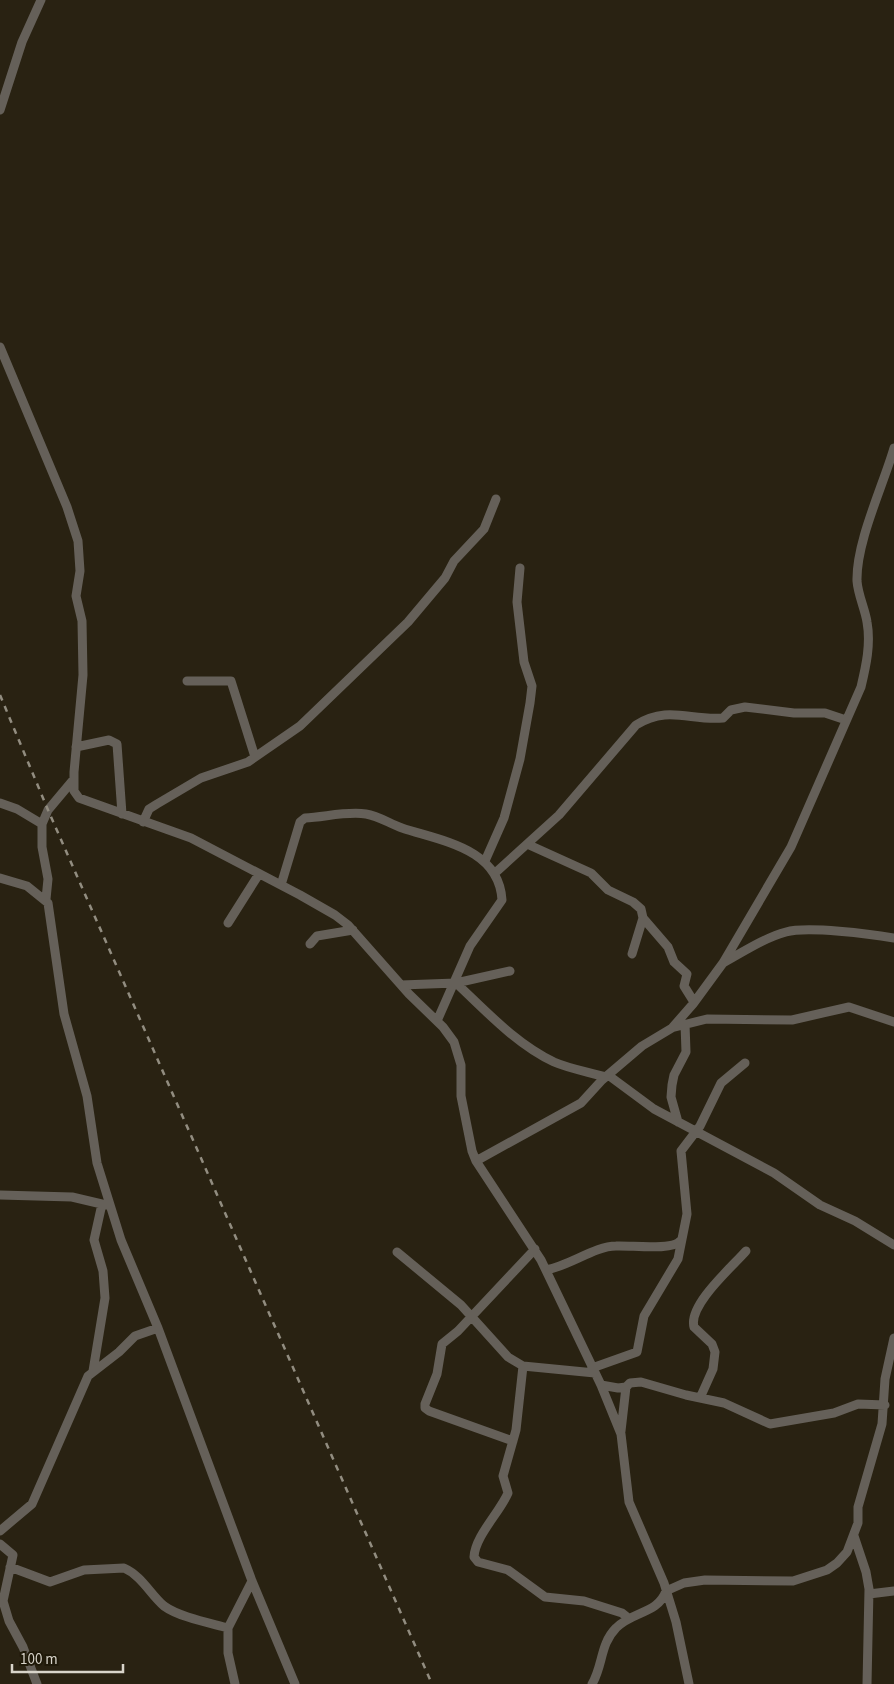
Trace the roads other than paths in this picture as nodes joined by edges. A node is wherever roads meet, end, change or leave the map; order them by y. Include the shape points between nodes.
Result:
1 (41, 0) edge
2 (0, 110) edge
3 (0, 347) edge
4 (894, 448) edge
5 (496, 499) dead end
6 (520, 568) dead end
7 (187, 681) dead end
8 (846, 720) junction
9 (76, 747) junction
10 (255, 758) junction
11 (74, 780) junction
12 (0, 803) edge
13 (122, 814) junction
14 (143, 822) junction
15 (42, 824) junction
16 (527, 844) junction
17 (485, 861) junction
18 (259, 874) junction
19 (494, 874) junction
20 (0, 878) edge
21 (281, 885) junction
22 (46, 900) junction
23 (643, 918) junction
24 (228, 923) dead end
25 (353, 930) junction
26 (894, 938) edge
27 (310, 944) dead end
28 (632, 954) dead end
29 (722, 963) junction
30 (510, 971) dead end
31 (454, 983) junction
32 (401, 985) junction
33 (694, 1002) junction
34 (437, 1020) junction
35 (894, 1022) edge
36 (685, 1024) junction
37 (672, 1028) junction
38 (745, 1063) dead end
39 (607, 1076) junction
40 (678, 1122) junction
41 (696, 1131) junction
42 (476, 1161) junction
43 (0, 1195) edge
44 (102, 1204) junction
45 (112, 1207) junction
46 (680, 1241) junction
47 (894, 1245) edge
48 (535, 1250) junction
49 (746, 1251) dead end
50 (396, 1252) dead end
51 (546, 1270) junction
52 (472, 1317) junction
53 (158, 1328) junction
54 (894, 1338) edge
55 (523, 1366) junction
56 (594, 1370) junction
57 (93, 1371) junction
58 (601, 1385) junction
59 (626, 1387) junction
60 (700, 1398) junction
61 (885, 1405) junction
62 (621, 1434) junction
63 (513, 1441) junction
64 (0, 1531) edge
65 (854, 1536) junction
66 (0, 1544) edge
67 (10, 1567) junction
68 (252, 1581) junction
69 (666, 1591) junction
70 (894, 1591) edge
71 (869, 1594) junction
72 (627, 1617) junction
73 (228, 1628) junction
74 (37, 1684) edge
75 (235, 1684) edge
76 (295, 1684) edge
77 (592, 1684) edge
78 (689, 1684) edge
79 (867, 1684) edge

1 - 2 street via 22,42
3 - 9 street via 77,536 80,560 76,596 82,621 83,675
4 - 8 street via 878,490 859,563 857,582 868,624 868,649 861,687
5 - 10 street via 484,529 454,561 445,578 408,622 300,726
6 - 17 street via 517,602 524,662 532,686 530,704 504,818
7 - 10 street via 231,681
8 - 16 street via 825,713 794,714 764,708 731,710 723,718 655,716 636,725 559,815
8 - 29 street via 791,847
9 - 11 street
9 - 13 street via 109,740 117,744
10 - 14 street via 201,778 149,809
11 - 13 street via 74,791 79,798
11 - 15 street via 48,810
12 - 15 street
13 - 14 street
14 - 18 street via 191,838
15 - 22 street via 48,879
16 - 19 street
16 - 23 street via 591,873 608,890 633,902 643,913
17 - 19 street
17 - 21 street via 436,836 366,814 305,818 300,822
18 - 21 street
18 - 24 street
19 - 31 street via 502,896 501,904 470,946
20 - 22 street via 26,886
21 - 25 street via 335,915
22 - 45 street via 60,1000 87,1096 97,1163
23 - 28 street
23 - 33 street via 668,947 674,962 687,974 684,986
25 - 27 street via 316,936
25 - 32 street
26 - 29 street via 788,931
29 - 33 street
30 - 31 street
31 - 32 street
31 - 34 street
31 - 39 street via 506,1030 543,1056
32 - 34 street
33 - 37 street
34 - 42 street via 458,1054 461,1096
35 - 36 street via 849,1007 792,1020 707,1019
36 - 37 street
36 - 40 street via 686,1052 674,1075 671,1097
37 - 39 street via 642,1046
38 - 41 street via 721,1083
39 - 40 street
39 - 42 street via 581,1104
40 - 41 street
41 - 46 street via 681,1151 687,1208
41 - 47 street via 774,1173 820,1205 855,1221
42 - 48 street
43 - 44 street via 72,1197
44 - 45 street
44 - 57 street via 94,1240 103,1271 105,1298
45 - 53 street via 133,1273
46 - 51 street via 670,1246 611,1246
46 - 56 street via 676,1264 644,1316 637,1352
48 - 51 street
48 - 52 street
49 - 60 street via 704,1297 694,1316 694,1327 712,1344 715,1352 713,1369
50 - 52 street
51 - 56 street
52 - 55 street via 502,1352
52 - 63 street via 442,1344 439,1367 425,1408
53 - 57 street via 135,1336
53 - 68 street
54 - 61 street via 885,1379
55 - 56 street
55 - 63 street
56 - 58 street
57 - 64 street via 84,1381 32,1504
58 - 59 street
58 - 62 street
59 - 60 street via 630,1383 641,1382
59 - 62 street
60 - 61 street via 731,1405 770,1424 834,1413 858,1404
61 - 65 street via 858,1507
62 - 69 street via 630,1502
63 - 72 street via 503,1476 508,1493 475,1550 476,1560 508,1570 545,1598 584,1601 622,1612
65 - 69 street via 847,1552 837,1563 828,1570 803,1579 705,1580 684,1583
65 - 71 street via 866,1572
66 - 67 street via 13,1555
67 - 73 street via 50,1582 84,1570 124,1568 137,1576 171,1609
67 - 74 street via 3,1601
68 - 73 street
68 - 76 street
69 - 72 street via 658,1606
69 - 78 street via 684,1653
70 - 71 street
71 - 79 street
72 - 77 street via 603,1647
73 - 75 street via 228,1653

